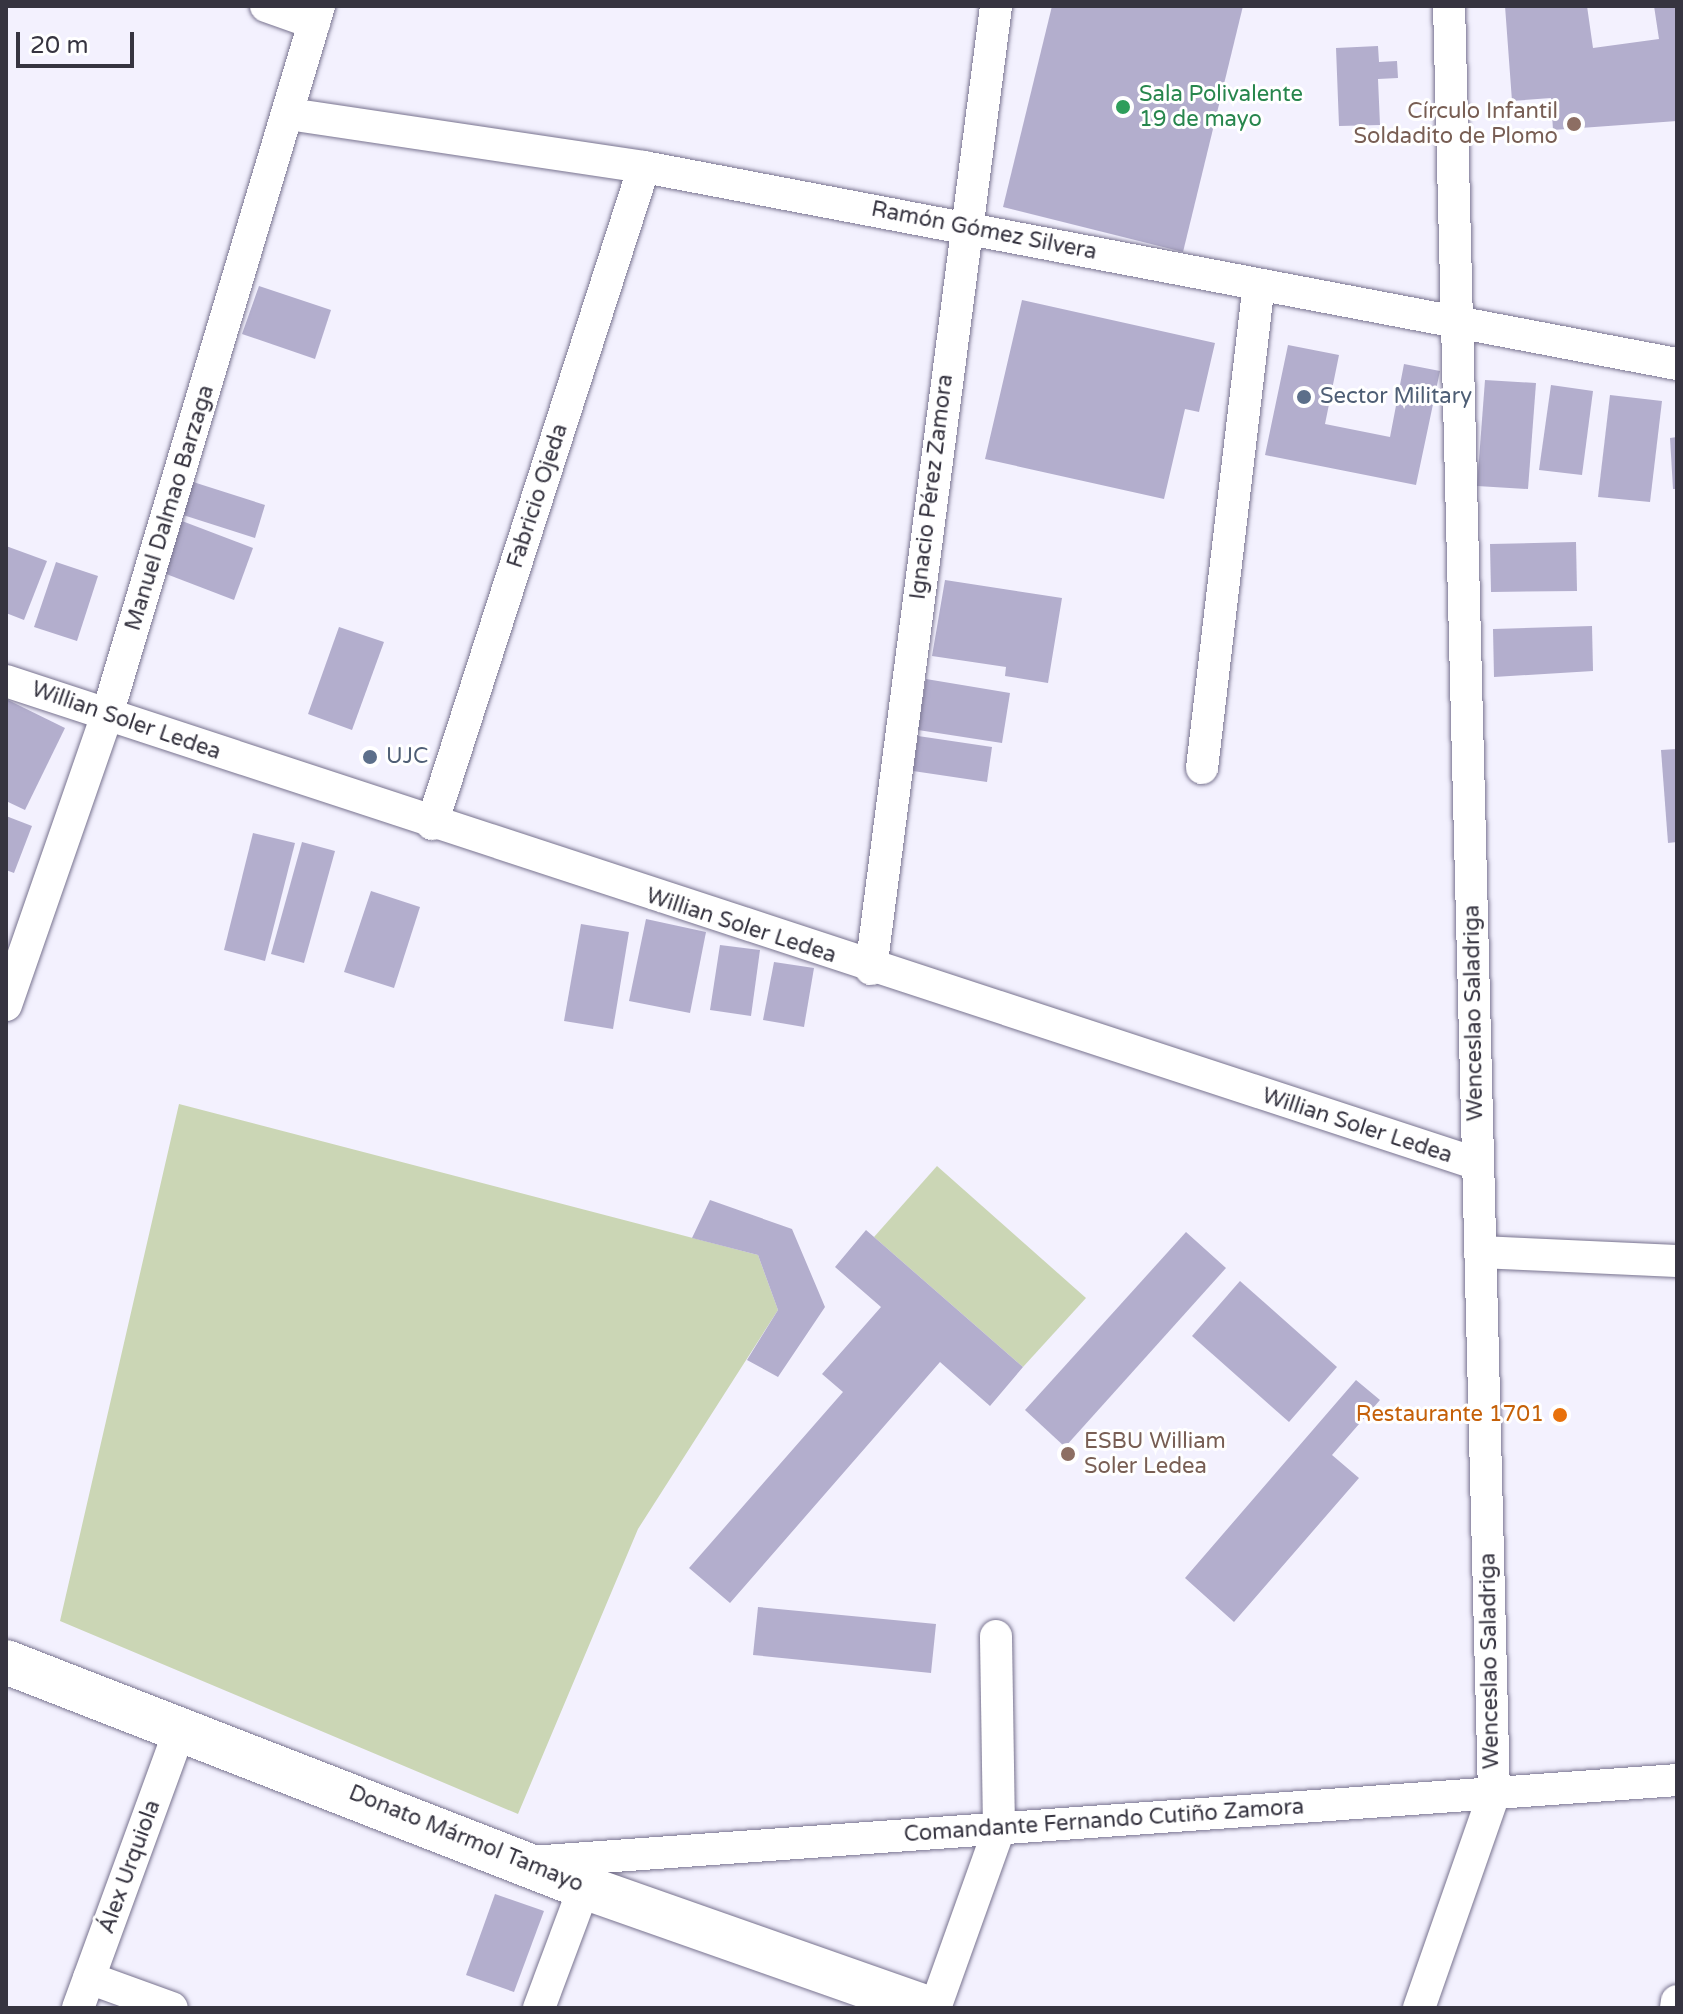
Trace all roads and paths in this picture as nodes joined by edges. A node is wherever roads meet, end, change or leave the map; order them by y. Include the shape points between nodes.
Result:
1 (266, 6) edge
2 (996, 6) edge
3 (1449, 6) edge
4 (317, 15) edge
5 (289, 114) junction
6 (644, 167) junction
7 (965, 225) junction
8 (1258, 289) junction
9 (1457, 323) junction
10 (1677, 364) edge
11 (6, 681) edge
12 (107, 715) junction
13 (1202, 768) dead end
14 (432, 824) junction
15 (871, 969) junction
16 (6, 1005) edge
17 (1478, 1164) junction
18 (1480, 1252) junction
19 (1677, 1261) edge
20 (996, 1636) dead end
21 (6, 1662) edge
22 (181, 1726) junction
23 (1677, 1780) edge
24 (1494, 1794) junction
25 (999, 1829) junction
26 (589, 1872) junction
27 (89, 1978) junction
28 (1677, 2001) edge
29 (78, 2008) edge
30 (172, 2008) edge
31 (539, 2008) edge
32 (928, 2008) edge
33 (935, 2008) edge
34 (1419, 2008) edge
35 (1676, 2008) edge

1 - 4 street
2 - 7 street, Ignacio Pérez Zamora
3 - 9 street, Wenceslao Saladriga
4 - 5 street, Manuel Dalmao Barzaga
5 - 6 street, Ramón Gómez Silvera
5 - 12 street, Manuel Dalmao Barzaga
6 - 7 street, Ramón Gómez Silvera
6 - 14 street, Fabricio Ojeda
7 - 8 street, Ramón Gómez Silvera
7 - 15 street, Ignacio Pérez Zamora
8 - 9 street, Ramón Gómez Silvera
8 - 13 street
9 - 10 street, Ramón Gómez Silvera
9 - 17 street, Wenceslao Saladriga
11 - 12 street, Willian Soler Ledea
12 - 14 street, Willian Soler Ledea
12 - 16 street, Manuel Dalmao Barzaga
14 - 15 street, Willian Soler Ledea
15 - 17 street, Willian Soler Ledea
17 - 18 street, Wenceslao Saladriga
18 - 19 street
18 - 24 street, Wenceslao Saladriga
20 - 25 street
21 - 22 main road, Donato Mármol Tamayo
22 - 26 main road, Donato Mármol Tamayo via 530,1862
22 - 27 street, Álex Urquiola
23 - 24 street, Comandante Fernando Cutiño Zamora
24 - 25 street, Comandante Fernando Cutiño Zamora
24 - 34 street, Wenceslao Saladriga
25 - 26 street, Comandante Fernando Cutiño Zamora
25 - 33 street
26 - 31 street
26 - 32 main road, Donato Mármol Tamayo
27 - 29 street, Álex Urquiola
27 - 30 street
28 - 35 street

